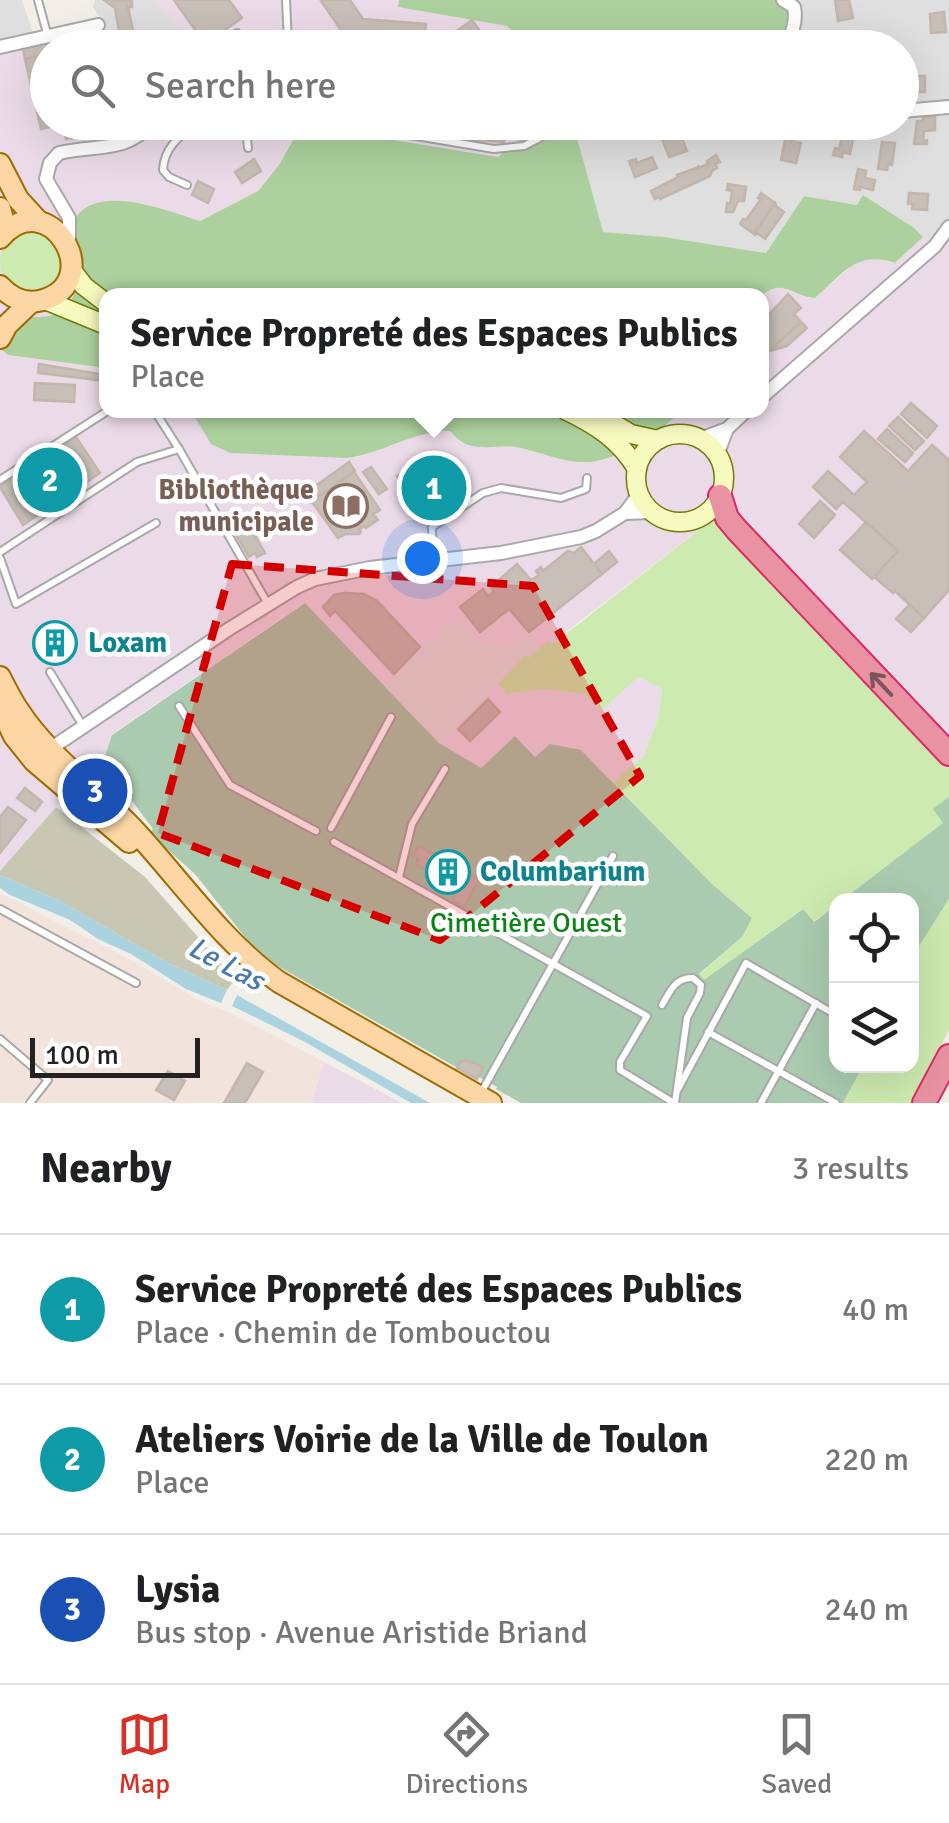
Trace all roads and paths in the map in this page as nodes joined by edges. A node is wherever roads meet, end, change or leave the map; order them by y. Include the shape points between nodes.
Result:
1 (38, 0) edge
2 (286, 0) edge
3 (782, 0) edge
4 (98, 25) dead end
5 (46, 30) edge
6 (75, 30) edge
7 (285, 30) edge
8 (792, 30) edge
9 (30, 40) edge
10 (0, 46) edge
11 (949, 107) edge
12 (919, 110) edge
13 (132, 140) edge
14 (175, 140) edge
15 (247, 140) edge
16 (440, 140) edge
17 (536, 140) edge
18 (248, 148) dead end
19 (0, 164) edge
20 (188, 185) dead end
21 (58, 201) junction
22 (0, 208) edge
23 (42, 223) junction
24 (949, 228) edge
25 (3, 235) edge
26 (68, 246) junction
27 (71, 269) junction
28 (0, 286) edge
29 (99, 298) edge
30 (38, 301) junction
31 (99, 323) edge
32 (0, 338) edge
33 (769, 391) edge
34 (99, 417) edge
35 (159, 418) edge
36 (579, 418) edge
37 (605, 418) edge
38 (739, 418) edge
39 (727, 429) junction
40 (700, 438) junction
41 (658, 440) junction
42 (179, 449) junction
43 (718, 455) junction
44 (637, 469) junction
45 (586, 478) dead end
46 (0, 480) edge
47 (639, 494) junction
48 (720, 496) junction
49 (652, 512) junction
50 (625, 513) junction
51 (156, 523) dead end
52 (0, 555) edge
53 (433, 562) junction
54 (268, 605) junction
55 (50, 672) dead end
56 (0, 678) edge
57 (179, 706) dead end
58 (0, 707) edge
59 (391, 717) dead end
60 (83, 727) junction
61 (13, 732) edge
62 (43, 754) junction
63 (949, 754) edge
64 (445, 770) dead end
65 (331, 828) dead end
66 (316, 831) dead end
67 (334, 842) dead end
68 (612, 856) dead end
69 (399, 878) junction
70 (0, 909) edge
71 (553, 964) junction
72 (136, 983) dead end
73 (816, 1003) junction
74 (662, 1005) dead end
75 (829, 1011) edge
76 (708, 1032) junction
77 (0, 1039) edge
78 (949, 1056) edge
79 (778, 1072) junction
80 (677, 1091) junction
81 (485, 1100) edge
82 (30, 1103) edge
83 (675, 1103) edge
84 (761, 1103) edge
85 (836, 1103) edge
86 (924, 1103) edge

1 - 5 lane
2 - 7 lane
3 - 8 street via 794,6
4 - 6 street
9 - 10 street
11 - 12 street
13 - 21 street via 59,152 46,179
14 - 20 lane via 162,170
15 - 18 lane
16 - 17 lane via 494,149
19 - 23 main road via 18,200
21 - 23 street via 53,219
21 - 26 street via 70,223
22 - 25 main road
23 - 25 main road via 27,222
23 - 26 main road
24 - 33 street
26 - 27 main road
27 - 29 main road
27 - 30 main road via 62,288
28 - 30 main road via 12,297
30 - 31 main road
30 - 32 main road
34 - 46 lane
35 - 42 lane
36 - 44 main road via 608,434
37 - 41 main road
38 - 39 street
39 - 40 street
39 - 43 street
40 - 41 main road
40 - 43 main road
41 - 44 main road
42 - 52 lane via 137,462
42 - 54 lane
43 - 48 main road via 724,475
44 - 47 main road
45 - 53 lane via 586,490 562,498 502,488 483,493 432,528
47 - 49 main road
47 - 50 street
48 - 49 main road via 690,521
63 -> 48 highway via 737,530
49 - 50 street
50 - 53 street via 581,537
51 - 52 lane via 16,604
53 - 54 street via 337,573
54 - 60 street
55 - 60 lane
56 - 61 main road
57 - 66 lane via 230,785
58 - 61 main road
59 - 65 lane
60 - 62 street
61 - 62 main road
62 - 81 main road via 137,833 258,966
64 - 69 lane via 412,824
67 - 69 lane
68 - 71 lane
69 - 71 lane
70 - 72 lane
71 - 81 lane
71 - 83 lane via 647,1016 620,1070
73 - 75 lane
73 - 76 lane via 746,963
73 - 79 lane
74 - 80 lane via 681,979 700,985 687,1018
76 - 79 lane
76 - 80 lane
77 - 82 lane via 48,1080
78 - 86 highway
79 - 84 lane
79 - 85 lane
80 - 83 lane

